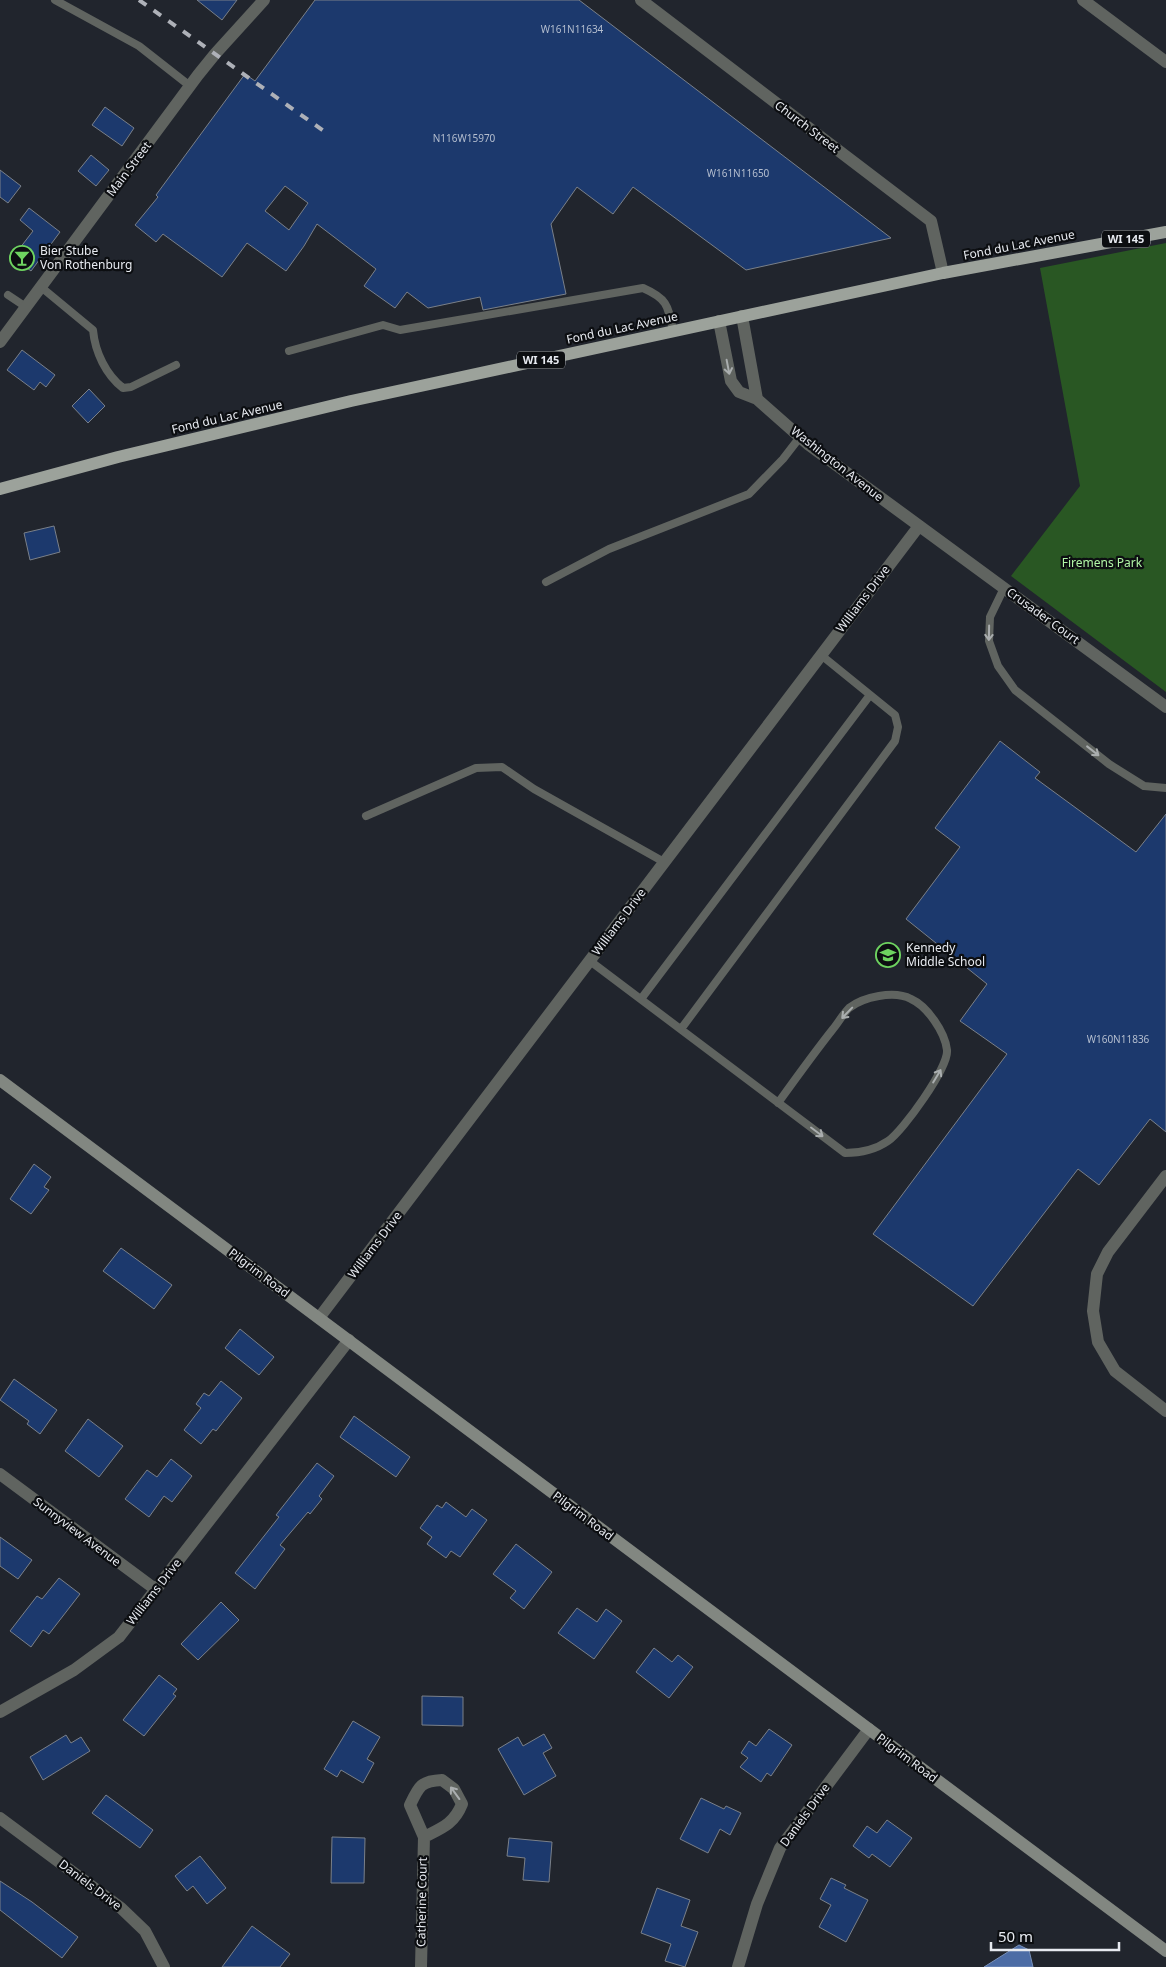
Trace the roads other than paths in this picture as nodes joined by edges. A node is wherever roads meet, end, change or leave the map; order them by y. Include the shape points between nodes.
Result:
1 (55, 0) edge
2 (264, 0) edge
3 (641, 0) edge
4 (1083, 0) edge
5 (1166, 62) edge
6 (190, 86) junction
7 (1166, 232) edge
8 (943, 273) junction
9 (41, 287) junction
10 (8, 295) dead end
11 (26, 307) junction
12 (742, 316) junction
13 (719, 321) junction
14 (673, 331) junction
15 (0, 342) edge
16 (289, 351) dead end
17 (176, 365) dead end
18 (757, 398) junction
19 (800, 437) junction
20 (0, 489) edge
21 (919, 526) junction
22 (546, 582) dead end
23 (1004, 588) junction
24 (821, 655) junction
25 (870, 695) junction
26 (1166, 707) edge
27 (1166, 788) edge
28 (366, 816) dead end
29 (664, 862) junction
30 (590, 960) junction
31 (641, 999) junction
32 (680, 1029) junction
33 (0, 1080) edge
34 (778, 1102) junction
35 (1166, 1176) edge
36 (319, 1318) junction
37 (349, 1340) junction
38 (1166, 1411) edge
39 (0, 1474) edge
40 (155, 1589) junction
41 (0, 1712) edge
42 (869, 1729) junction
43 (0, 1818) edge
44 (424, 1837) junction
45 (1166, 1951) edge
46 (164, 1967) edge
47 (421, 1967) edge
48 (738, 1967) edge

1 - 6 lane via 139,46
2 - 6 street, Main Street
3 - 8 street, Church Street via 931,221
4 - 5 street
6 - 9 street, Main Street
7 - 8 main road, Fond du Lac Avenue / WI 145
8 - 12 main road, Fond du Lac Avenue / WI 145
9 - 11 street, Main Street
9 - 17 lane via 94,330 94,342 105,368 123,388
10 - 11 lane
11 - 15 street, Main Street
12 - 13 main road, Fond du Lac Avenue / WI 145
12 - 18 street
13 - 14 main road, Fond du Lac Avenue / WI 145
13 -> 18 street, Washington Avenue via 731,381 739,392
14 - 16 lane via 668,308 658,294 643,288 400,330 383,325
14 - 20 main road, Fond du Lac Avenue / WI 145 via 332,406
18 - 19 street, Washington Avenue
19 - 21 street, Washington Avenue
19 - 22 lane via 749,494 609,549
21 - 23 street, Crusader Court
21 - 24 street, Williams Drive
23 - 26 street, Crusader Court
23 -> 27 lane via 990,617 989,642 998,666 1015,690 1109,764 1144,786
24 - 25 lane
24 - 29 street, Williams Drive
25 - 31 lane
25 - 32 lane via 895,715 898,727 895,741
28 - 29 lane via 476,768 502,767 534,789
29 - 30 street, Williams Drive
30 - 31 lane
30 - 36 street, Williams Drive
31 - 32 lane
32 - 34 lane
33 - 36 street, Pilgrim Road
34 -> 34 lane via 845,1153 864,1153 890,1140 941,1072 947,1051 941,1030 911,999 892,994 871,998 850,1008
35 - 38 street via 1108,1252 1097,1274 1093,1310 1098,1342 1115,1371
36 - 37 street, Pilgrim Road
37 - 40 street, Williams Drive
37 - 42 street, Pilgrim Road
39 - 40 street, Sunnyview Avenue
40 - 41 street, Williams Drive via 119,1637 74,1670
42 - 45 street, Pilgrim Road
42 - 48 street, Daniels Drive via 780,1848
43 - 46 street, Daniels Drive via 121,1908 145,1931
44 -> 44 street, Catherine Court via 457,1816 462,1804 454,1789 442,1780 428,1781 417,1790 410,1805
44 - 47 street, Catherine Court

